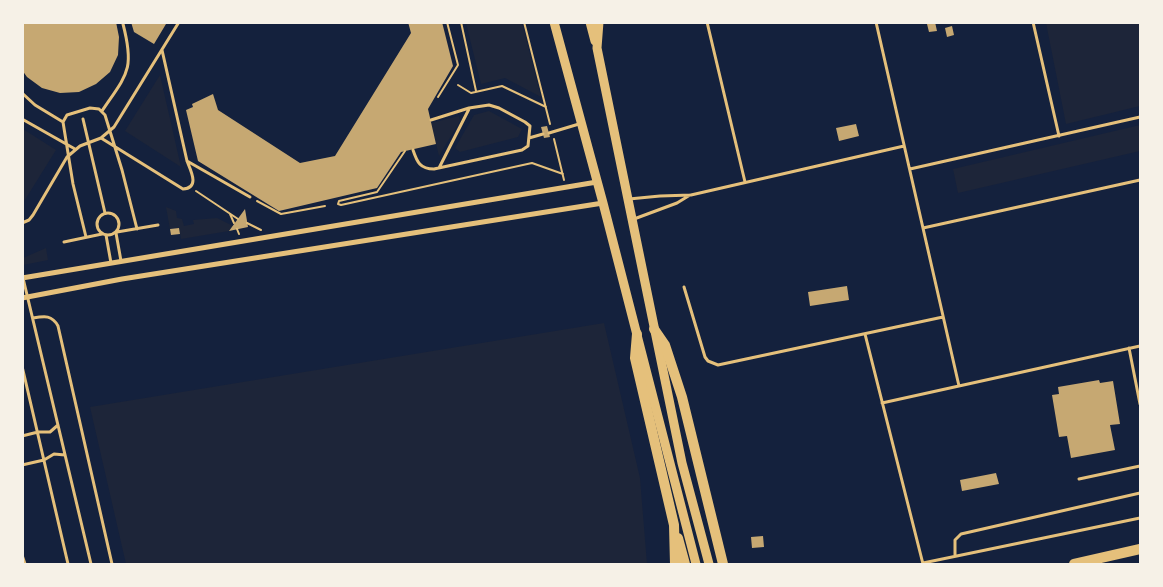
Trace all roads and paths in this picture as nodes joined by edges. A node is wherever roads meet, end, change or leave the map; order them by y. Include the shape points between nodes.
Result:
1 (179, 22) edge
2 (447, 22) edge
3 (461, 22) edge
4 (524, 22) edge
5 (554, 22) edge
6 (590, 22) edge
7 (599, 22) edge
8 (707, 22) edge
9 (876, 22) edge
10 (1033, 22) edge
11 (123, 24) dead end
12 (597, 48) junction
13 (162, 50) junction
14 (458, 85) dead end
15 (476, 91) junction
16 (22, 93) edge
17 (438, 97) dead end
18 (546, 106) junction
19 (470, 108) junction
20 (102, 111) junction
21 (1140, 117) edge
22 (22, 119) edge
23 (83, 119) dead end
24 (431, 120) dead end
25 (62, 122) junction
26 (580, 124) junction
27 (550, 132) junction
28 (543, 134) dead end
29 (1058, 136) junction
30 (100, 138) junction
31 (529, 138) junction
32 (904, 146) junction
33 (76, 149) junction
34 (413, 150) dead end
35 (405, 151) dead end
36 (187, 161) junction
37 (439, 169) junction
38 (910, 170) junction
39 (562, 174) junction
40 (1140, 180) edge
41 (597, 182) junction
42 (745, 182) junction
43 (566, 188) junction
44 (198, 192) dead end
45 (691, 195) junction
46 (250, 197) joint
47 (629, 199) junction
48 (603, 203) junction
49 (325, 206) dead end
50 (105, 213) junction
51 (230, 214) junction
52 (238, 219) dead end
53 (633, 220) junction
54 (22, 223) edge
55 (234, 223) dead end
56 (158, 225) dead end
57 (923, 228) junction
58 (137, 229) junction
59 (117, 232) junction
60 (104, 235) junction
61 (86, 237) junction
62 (64, 242) dead end
63 (121, 261) junction
64 (110, 262) junction
65 (23, 278) edge
66 (684, 287) dead end
67 (26, 297) edge
68 (943, 317) junction
69 (33, 318) junction
70 (654, 329) junction
71 (637, 334) junction
72 (865, 334) junction
73 (1140, 346) edge
74 (1129, 348) junction
75 (22, 366) edge
76 (959, 386) junction
77 (882, 403) junction
78 (1140, 404) edge
79 (58, 424) junction
80 (38, 432) junction
81 (22, 436) edge
82 (66, 456) junction
83 (44, 460) junction
84 (22, 465) edge
85 (1140, 466) edge
86 (1079, 479) dead end
87 (1140, 493) edge
88 (1140, 518) edge
89 (674, 525) junction
90 (1140, 550) edge
91 (22, 555) edge
92 (956, 556) junction
93 (25, 564) edge
94 (68, 564) edge
95 (91, 564) edge
96 (112, 564) edge
97 (675, 564) edge
98 (685, 564) edge
99 (696, 564) edge
100 (709, 564) edge
101 (723, 564) edge
102 (923, 564) edge
103 (1074, 564) edge

1 - 13 lane
2 - 17 path via 458,65
3 - 15 path
4 - 18 path
5 - 26 main road
6 - 12 main road
7 - 12 main road
8 - 42 lane
9 - 32 lane
10 - 29 lane
11 - 20 lane via 129,47 128,68
12 - 47 main road
13 - 30 lane via 119,120
13 - 36 lane
14 - 15 path via 469,92
15 - 18 path via 502,86
16 - 25 lane
18 - 27 path
19 - 24 lane
19 - 31 lane via 489,105 499,108 528,124
19 - 37 lane
20 - 25 lane via 94,108 71,113
20 - 58 lane
21 - 29 lane
22 - 33 lane
23 - 50 lane
25 - 61 lane
26 - 27 lane
26 - 41 main road
27 - 39 path
28 - 31 lane
29 - 38 lane
30 - 33 lane
30 - 36 lane via 186,189 193,184
31 - 37 lane via 528,146 522,150
32 - 38 lane
32 - 42 lane
33 - 54 lane via 57,172 29,220
34 - 37 lane via 420,166
35 - 39 path via 377,192 339,201 338,204 341,206 532,163
36 - 46 lane
38 - 57 lane
39 - 43 path
40 - 57 lane
41 - 43 street
41 - 48 main road
42 - 45 lane
43 - 63 street
44 - 51 path
45 - 47 lane
45 - 53 lane
46 - 49 path via 281,214
47 - 53 main road
48 - 67 street
48 - 71 main road
50 - 59 lane via 113,214 119,220
50 - 60 lane via 97,223
51 - 52 path
51 - 55 path
53 - 70 main road
56 - 58 lane
57 - 68 lane
58 - 59 lane
59 - 60 lane
59 - 63 lane
60 - 61 lane
60 - 64 lane
61 - 62 lane
63 - 64 street
64 - 65 street
65 - 67 lane
66 - 72 lane via 705,357 713,364
67 - 69 lane
68 - 72 lane
68 - 76 lane
69 - 79 lane
69 - 96 lane via 47,316 58,326
70 - 100 main road via 682,463
70 - 101 highway via 665,346 682,397
71 - 89 highway via 635,358
71 - 99 main road
72 - 77 lane
73 - 74 lane
74 - 76 lane
74 - 78 lane
75 - 80 lane
76 - 77 lane
77 - 102 lane
79 - 80 lane via 50,432
79 - 82 lane
80 - 81 lane
80 - 83 lane
82 - 83 lane via 54,454
82 - 95 lane
83 - 84 lane
83 - 94 lane
85 - 86 lane
87 - 92 lane via 961,534 956,540
88 - 92 lane
89 - 97 highway
89 - 98 highway
90 - 103 highway
91 - 93 lane
92 - 102 lane

